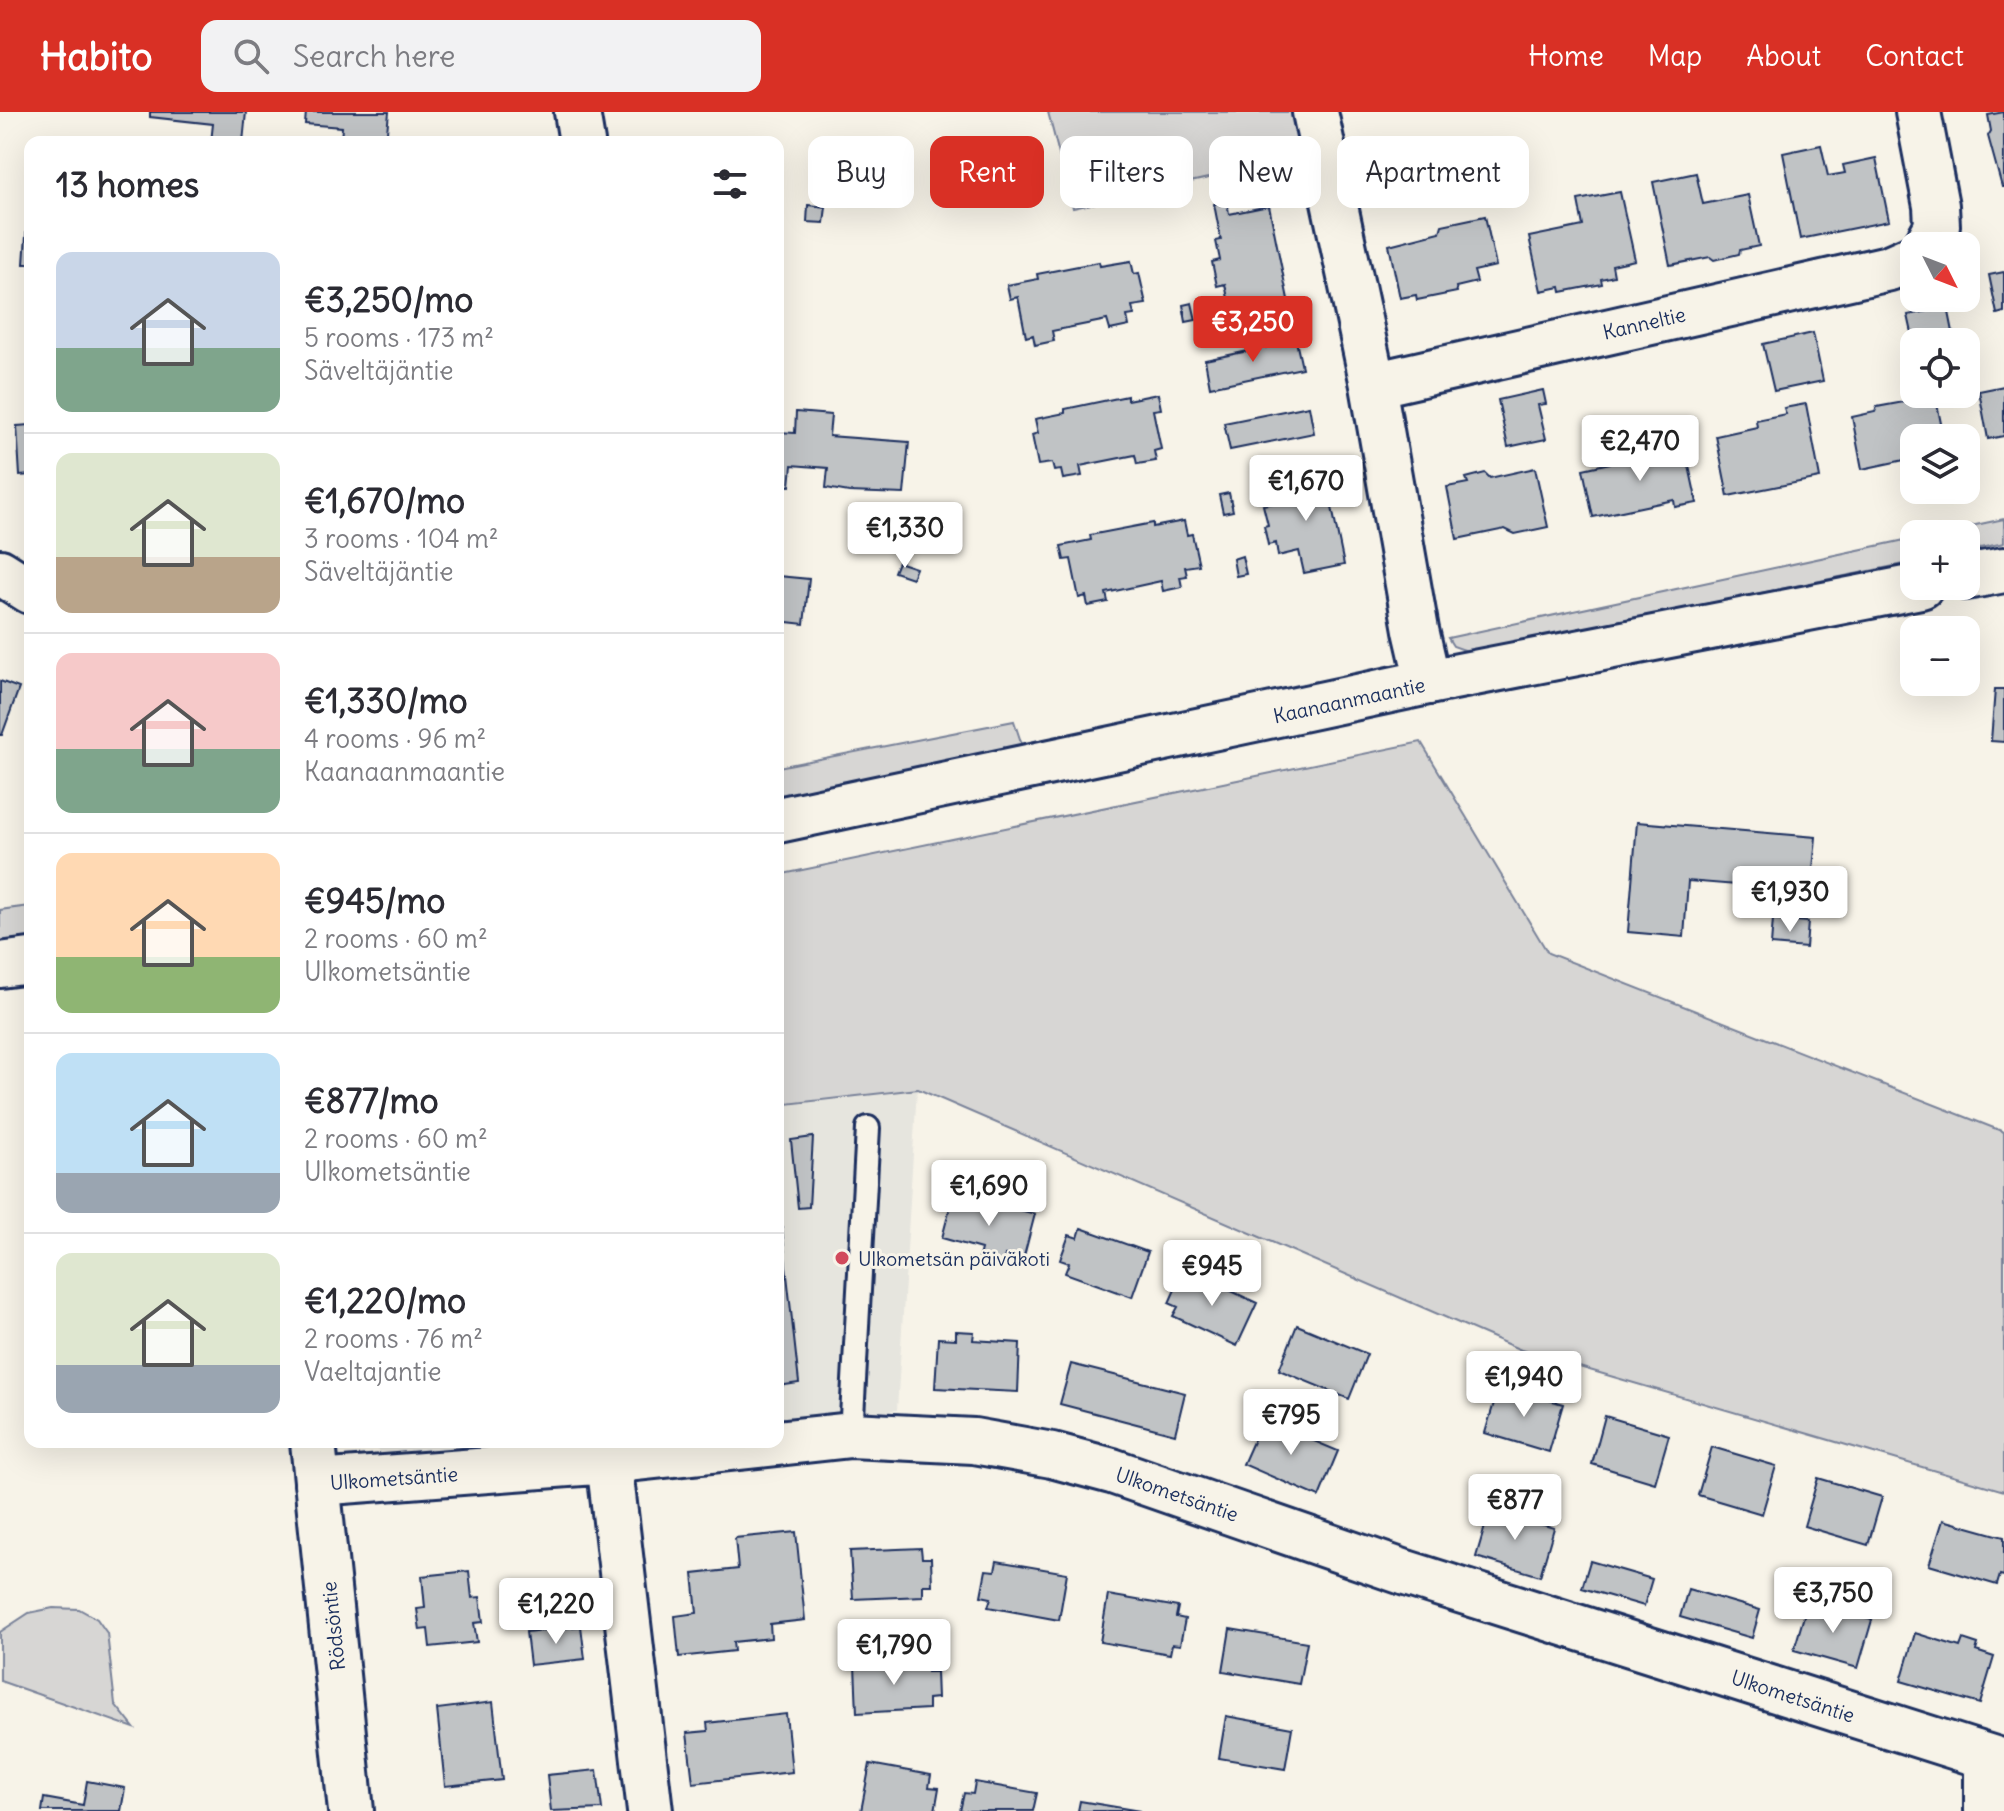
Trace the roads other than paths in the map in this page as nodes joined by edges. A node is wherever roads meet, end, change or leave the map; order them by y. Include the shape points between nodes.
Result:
1 (577, 112) edge
2 (1315, 112) edge
3 (1918, 112) edge
4 (581, 136) edge
5 (1934, 232) edge
6 (1900, 263) edge
7 (1373, 385) junction
8 (2004, 570) edge
9 (0, 572) edge
10 (1980, 574) edge
11 (24, 587) edge
12 (1900, 590) edge
13 (1428, 682) junction
14 (784, 819) edge
15 (24, 962) edge
16 (0, 965) edge
17 (868, 1128) dead end
18 (851, 1435) junction
19 (784, 1442) edge
20 (730, 1448) edge
21 (609, 1461) junction
22 (315, 1463) edge
23 (1995, 1760) edge
24 (351, 1811) edge
25 (650, 1811) edge
26 (1987, 1811) edge

1 - 4 street
2 - 7 street
3 - 5 street via 1937,216
6 - 7 street, Kanneltie
7 - 13 street
8 - 10 street
9 - 11 street
12 - 13 street, Kaanaanmaantie
13 - 14 street, Kaanaanmaantie
15 - 16 street
17 - 18 lane
18 - 19 street, Ulkometsäntie
18 - 23 street, Ulkometsäntie via 974,1441 1112,1471 1406,1573
20 - 21 street, Ulkometsäntie
21 - 22 street, Ulkometsäntie
21 - 25 street
22 - 24 street, Rödsöntie
23 - 26 street

